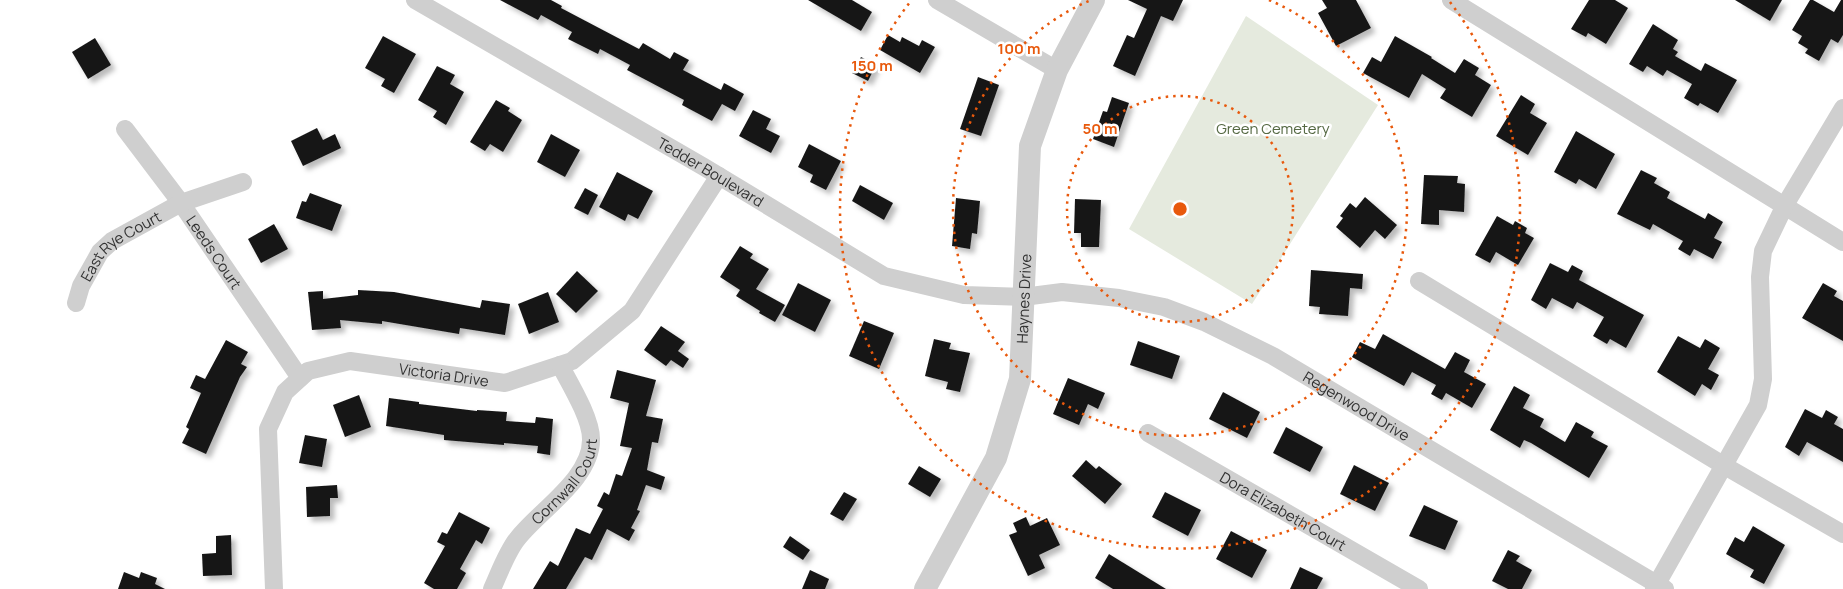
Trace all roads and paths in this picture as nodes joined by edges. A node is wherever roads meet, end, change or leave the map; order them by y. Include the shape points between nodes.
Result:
1 (415, 0) edge
2 (937, 0) edge
3 (1094, 0) edge
4 (1451, 0) edge
5 (1057, 70) junction
6 (1843, 108) edge
7 (125, 130) dead end
8 (719, 176) junction
9 (243, 182) dead end
10 (181, 203) junction
11 (1785, 205) junction
12 (1843, 242) edge
13 (1419, 281) dead end
14 (1023, 297) junction
15 (76, 303) dead end
16 (560, 366) junction
17 (300, 378) junction
18 (1148, 433) dead end
19 (1723, 465) junction
20 (1843, 534) edge
21 (1659, 587) edge
22 (274, 589) edge
23 (492, 589) edge
24 (924, 589) edge
25 (1419, 589) edge

1 - 8 street, Tedder Boulevard
2 - 5 street
3 - 5 street, Haynes Drive
4 - 11 street
5 - 14 street, Haynes Drive via 1030,146
6 - 11 street
7 - 10 street, Leeds Court
8 - 14 street, Tedder Boulevard via 884,276 964,295
8 - 16 street, Victoria Drive via 632,311 572,361
9 - 10 street, East Rye Court
10 - 15 street, East Rye Court via 112,241 100,252 81,286
10 - 17 street, Leeds Court
11 - 12 street
11 - 19 street via 1763,251 1760,277 1763,379 1758,404
13 - 19 street
14 - 21 street, Regenwood Drive via 1062,292 1119,298 1164,307 1204,322 1273,356
14 - 24 street, Haynes Drive via 1020,379 996,458
16 - 17 street, Victoria Drive via 505,383 350,361 308,371
16 - 23 street, Cornwall Court via 582,408 591,437 590,447 585,463 568,487 517,539
17 - 22 street, Victoria Drive via 285,392 268,429
18 - 25 street, Dora Elizabeth Court
19 - 20 street
19 - 21 street

